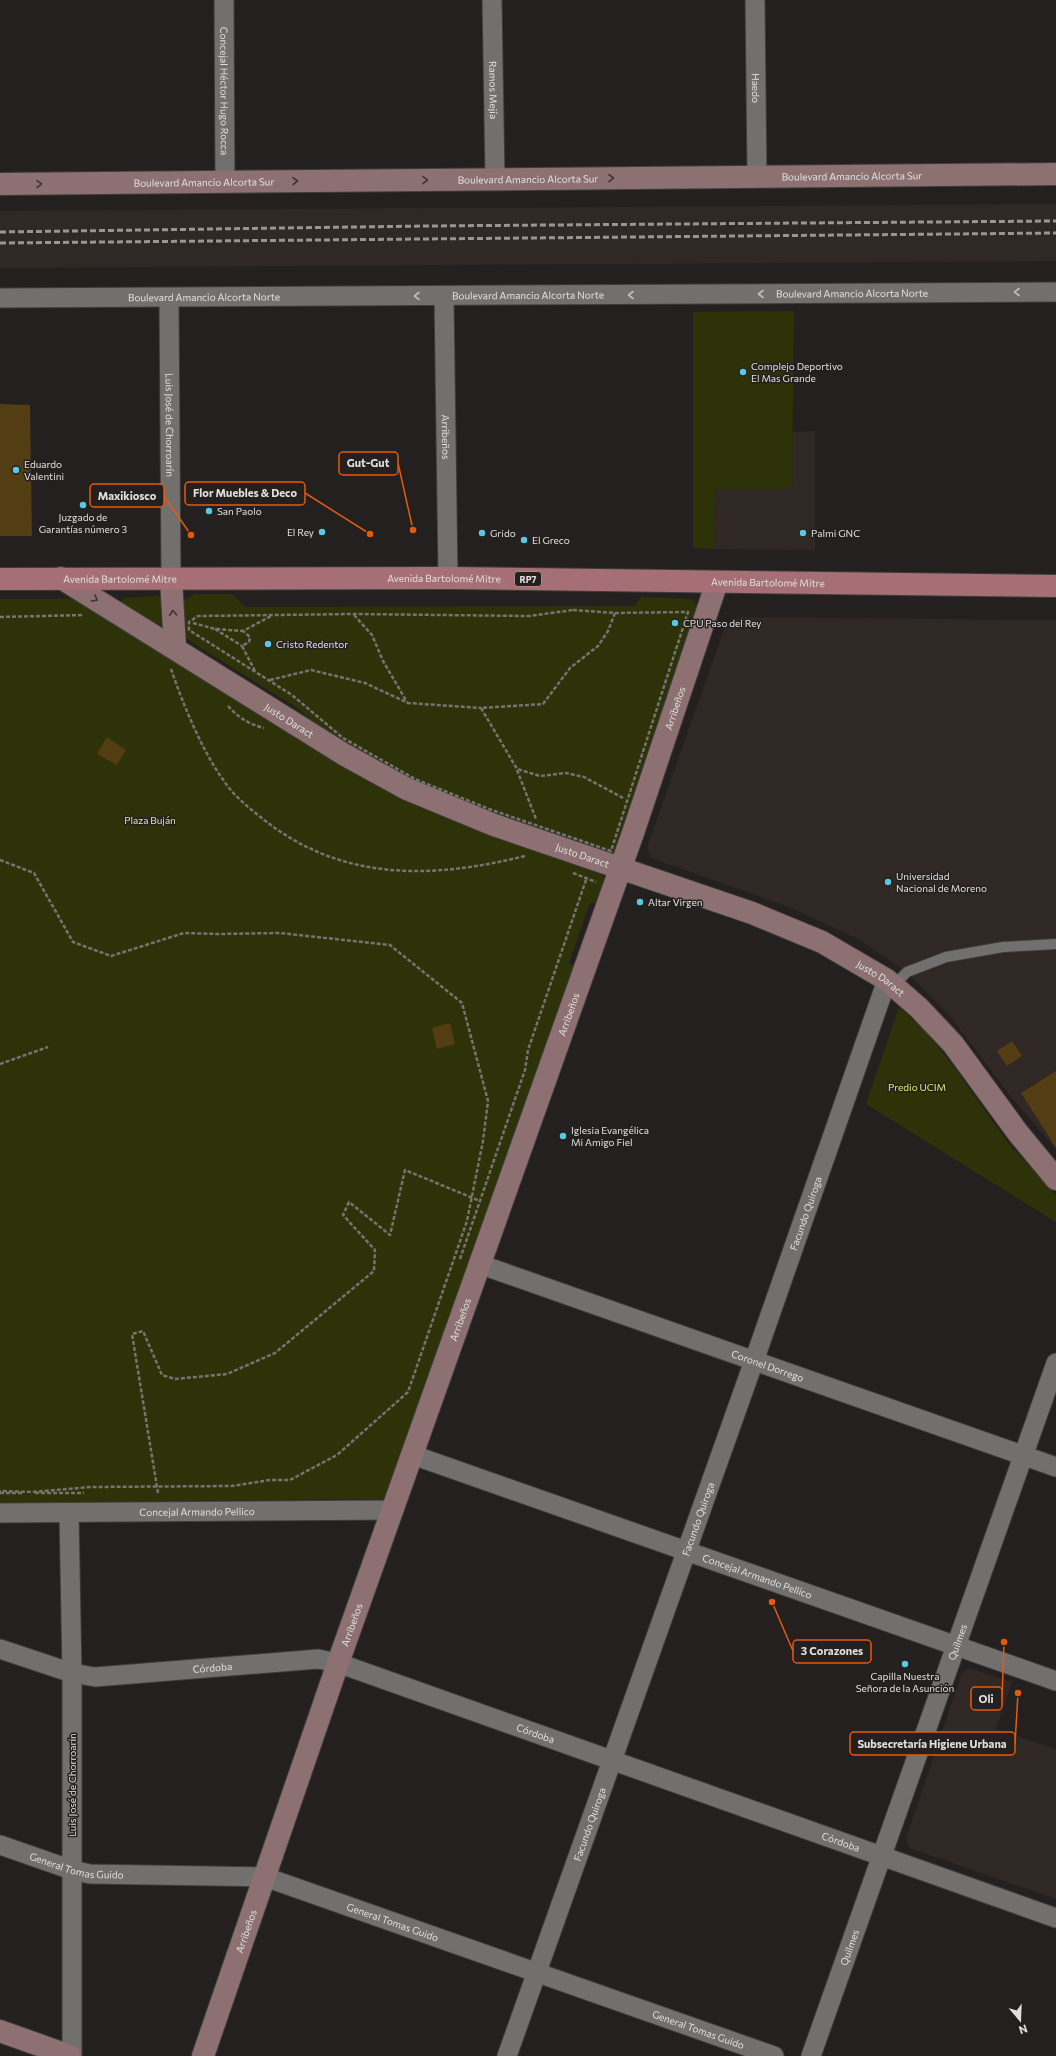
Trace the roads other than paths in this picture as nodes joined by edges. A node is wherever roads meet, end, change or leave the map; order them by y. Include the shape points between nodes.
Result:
1 (224, 0) edge
2 (492, 0) edge
3 (755, 0) edge
4 (1056, 174) edge
5 (756, 177) junction
6 (494, 179) junction
7 (225, 182) junction
8 (0, 184) edge
9 (1056, 292) edge
10 (444, 296) junction
11 (0, 298) edge
12 (169, 298) junction
13 (61, 578) junction
14 (448, 578) junction
15 (0, 579) edge
16 (171, 579) junction
17 (717, 582) junction
18 (1056, 586) edge
19 (173, 657) junction
20 (622, 867) junction
21 (1056, 944) edge
22 (890, 983) junction
23 (1056, 1179) edge
24 (469, 1263) junction
25 (754, 1361) junction
26 (1056, 1363) edge
27 (413, 1455) junction
28 (1024, 1456) junction
29 (1056, 1467) edge
30 (394, 1510) junction
31 (0, 1513) edge
32 (69, 1513) junction
33 (686, 1551) junction
34 (956, 1646) junction
35 (0, 1649) edge
36 (338, 1664) junction
37 (72, 1673) junction
38 (1056, 1681) edge
39 (611, 1762) junction
40 (0, 1845) edge
41 (881, 1857) junction
42 (72, 1870) junction
43 (265, 1877) junction
44 (1056, 1918) edge
45 (536, 1972) junction
46 (0, 2031) edge
47 (71, 2056) edge
48 (202, 2056) edge
49 (506, 2056) edge
50 (774, 2056) edge
51 (811, 2056) edge

1 - 7 street, Concejal Héctor Hugo Rocca
2 - 6 street, Ramos Mejía
3 - 5 street, Haedo
4 - 5 street, Boulevard Amancio Alcorta Sur
6 -> 5 street, Boulevard Amancio Alcorta Sur
7 -> 6 street, Boulevard Amancio Alcorta Sur
8 -> 7 street, Boulevard Amancio Alcorta Sur
9 -> 10 street, Boulevard Amancio Alcorta Norte
10 -> 12 street, Boulevard Amancio Alcorta Norte
10 - 14 street, Arribeños
11 - 12 street, Boulevard Amancio Alcorta Norte
12 - 16 street, Luis José de Chorroarín
13 - 15 main road, Avenida Bartolomé Mitre / RP7
13 - 16 main road, Avenida Bartolomé Mitre / RP7
13 -> 19 street, Justo Daract
14 - 16 main road, Avenida Bartolomé Mitre / RP7
14 - 17 main road, Avenida Bartolomé Mitre / RP7
19 -> 16 street, Luis José de Chorroarín
17 - 18 main road, Avenida Bartolomé Mitre / RP7
17 - 20 street, Arribeños
19 - 20 street, Justo Daract via 377,774 443,804 542,834 593,852
20 - 22 street, Justo Daract via 752,913 822,942
20 - 24 street, Arribeños
21 - 22 lane via 1003,947 946,957 907,972
22 - 23 street, Justo Daract via 919,1008 953,1044 1018,1133
22 - 25 street, Facundo Quiroga
24 - 25 street, Coronel Dorrego
24 - 27 street, Arribeños
25 - 28 street, Coronel Dorrego
25 - 33 street, Facundo Quiroga
26 - 28 street, Quilmes
27 - 30 street, Arribeños
27 - 33 street, Concejal Armando Pellico
28 - 29 street, Coronel Dorrego
28 - 34 street, Quilmes
30 - 32 street, Concejal Armando Pellico
30 - 36 street, Arribeños
31 - 32 street, Concejal Armando Pellico
32 - 37 street, Luis José de Chorroarín
33 - 34 street, Concejal Armando Pellico
33 - 39 street, Facundo Quiroga
34 - 38 street, Concejal Armando Pellico
34 - 41 street, Quilmes
35 - 37 street, Córdoba
36 - 37 street, Córdoba via 318,1659 95,1677
36 - 39 street, Córdoba
36 - 43 street, Arribeños
37 - 42 street, Luis José de Chorroarín
39 - 41 street, Córdoba
39 - 45 street, Facundo Quiroga
40 - 42 street, General Tomas Guido
41 - 44 street, Córdoba
41 - 51 street, Quilmes
42 - 43 street, General Tomas Guido via 90,1874
42 - 47 street, Luis José de Chorroarín
43 - 45 street, General Tomas Guido
43 - 48 street, Arribeños
45 - 49 street, Facundo Quiroga
45 - 50 street, General Tomas Guido
46 - 47 street

